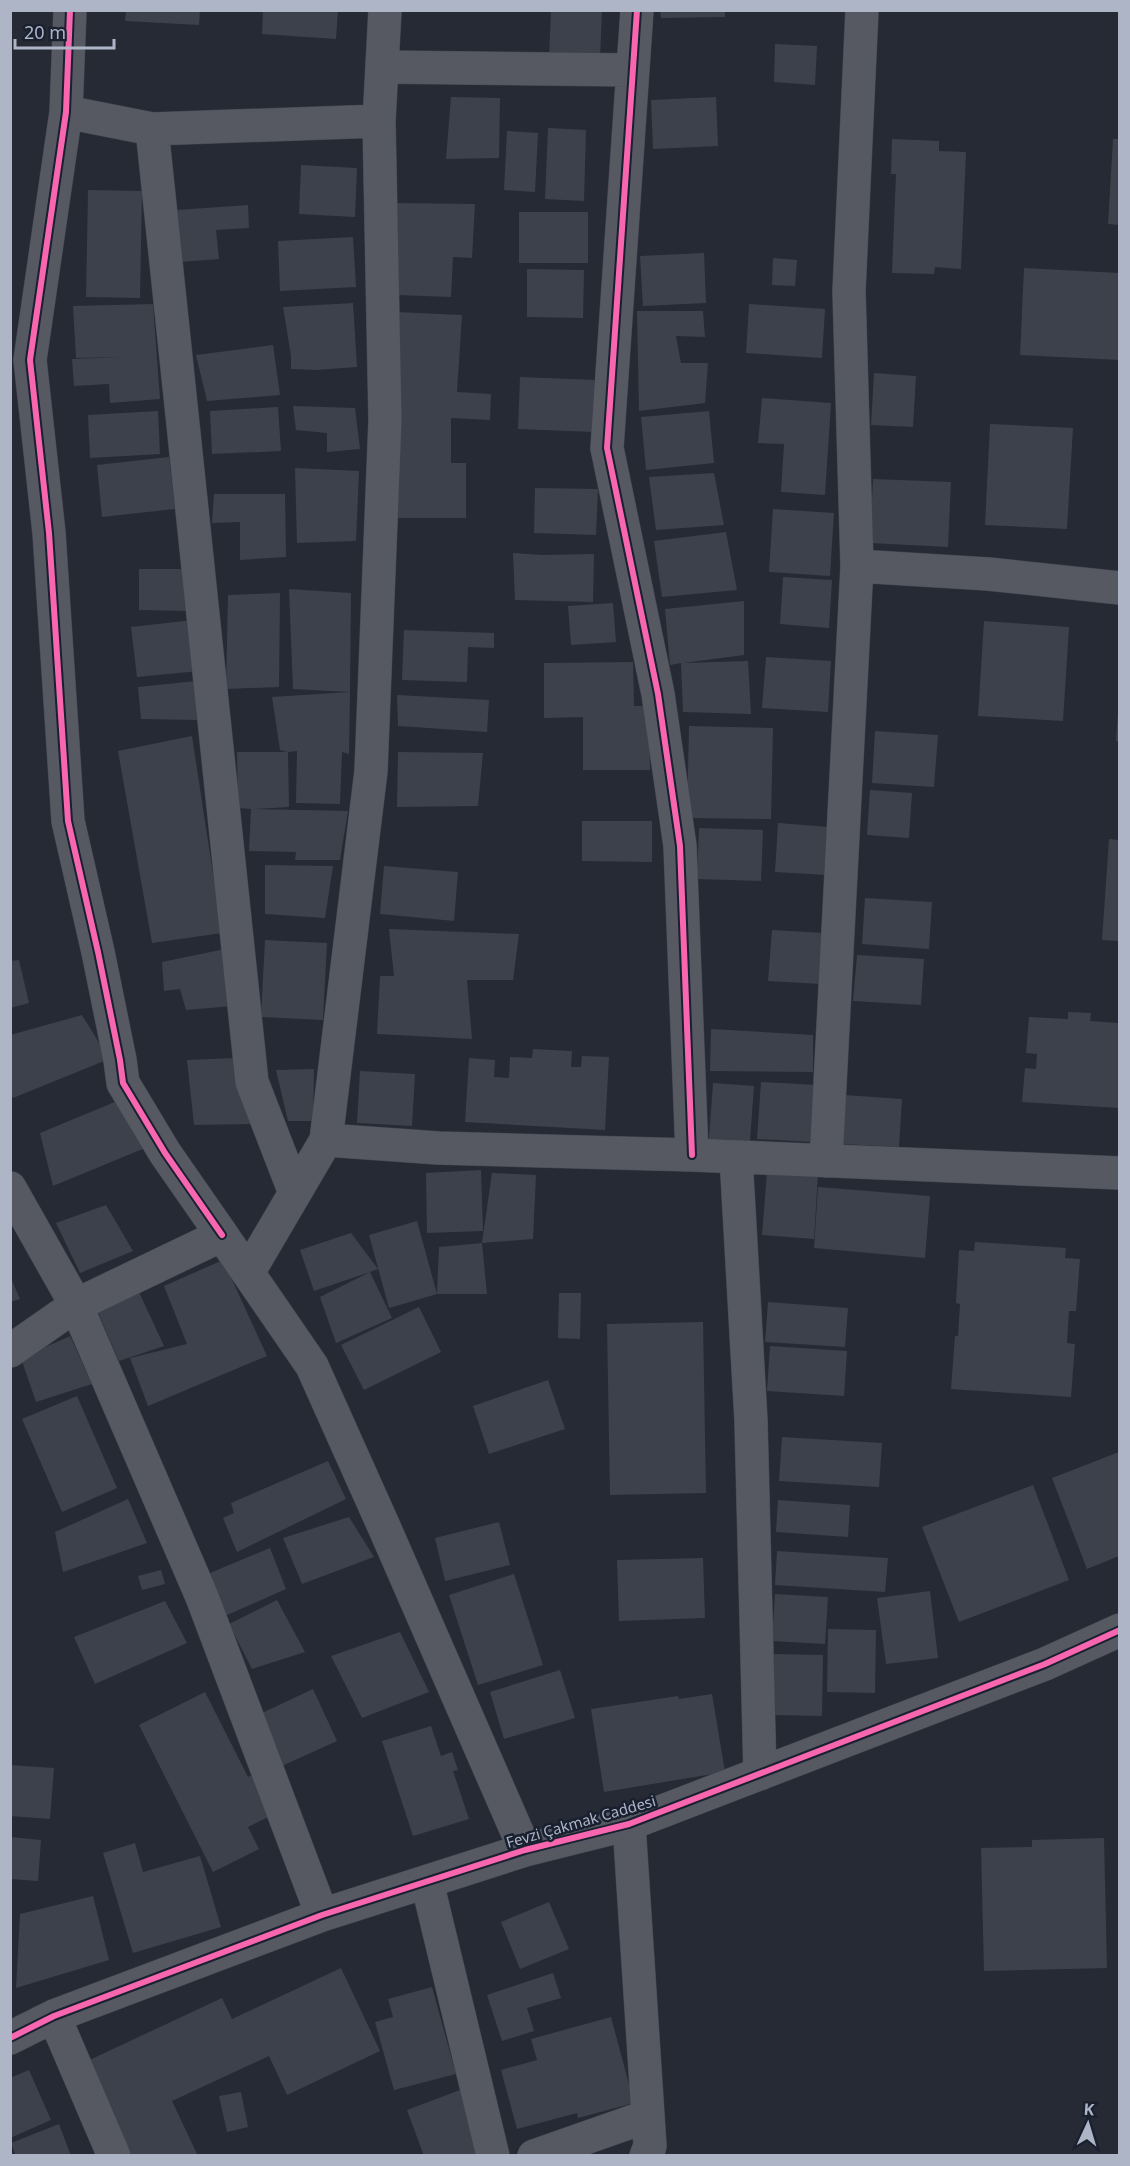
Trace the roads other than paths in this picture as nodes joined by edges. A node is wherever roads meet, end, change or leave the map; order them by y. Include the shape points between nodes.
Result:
1 (70, 10) edge
2 (385, 10) edge
3 (637, 10) edge
4 (862, 10) edge
5 (382, 67) junction
6 (633, 70) junction
7 (66, 112) junction
8 (379, 121) junction
9 (152, 129) junction
10 (20, 360) edge
11 (857, 566) junction
12 (1119, 588) edge
13 (326, 1140) junction
14 (692, 1155) junction
15 (736, 1157) junction
16 (826, 1161) junction
17 (1119, 1173) edge
18 (10, 1188) edge
19 (295, 1193) junction
20 (222, 1235) junction
21 (248, 1273) junction
22 (76, 1305) junction
23 (10, 1351) edge
24 (1119, 1630) edge
25 (760, 1774) junction
26 (629, 1824) junction
27 (525, 1850) junction
28 (427, 1882) junction
29 (322, 1915) junction
30 (54, 2016) junction
31 (10, 2038) edge
32 (648, 2116) junction
33 (114, 2156) edge
34 (494, 2156) edge
35 (534, 2156) edge
36 (646, 2156) edge

1 - 7 street
2 - 5 street
3 - 6 street
4 - 11 street via 849,291
5 - 6 street
5 - 8 street
6 - 14 street via 607,448 658,694 680,846
7 - 9 street
7 - 10 street
8 - 9 street
8 - 13 street via 385,420 371,771
9 - 19 street via 252,1082
10 - 20 street via 49,533 68,821 123,1083 165,1153
11 - 12 street
11 - 16 street
13 - 14 street via 438,1148
13 - 19 street
14 - 15 street
15 - 16 street
15 - 25 street via 751,1420
16 - 17 street
18 - 22 street
19 - 21 street
20 - 21 street
20 - 22 street
21 - 27 street via 312,1366
22 - 23 street
22 - 29 street via 202,1597
24 - 25 street, Fevzi Çakmak Caddesi via 1045,1664
25 - 26 street, Fevzi Çakmak Caddesi
26 - 27 street, Fevzi Çakmak Caddesi
26 - 32 street
27 - 28 street, Fevzi Çakmak Caddesi
28 - 29 street, Fevzi Çakmak Caddesi
28 - 34 street
29 - 30 street, Fevzi Çakmak Caddesi
30 - 31 street, Fevzi Çakmak Caddesi
30 - 33 street
32 - 35 street
32 - 36 street via 650,2146

